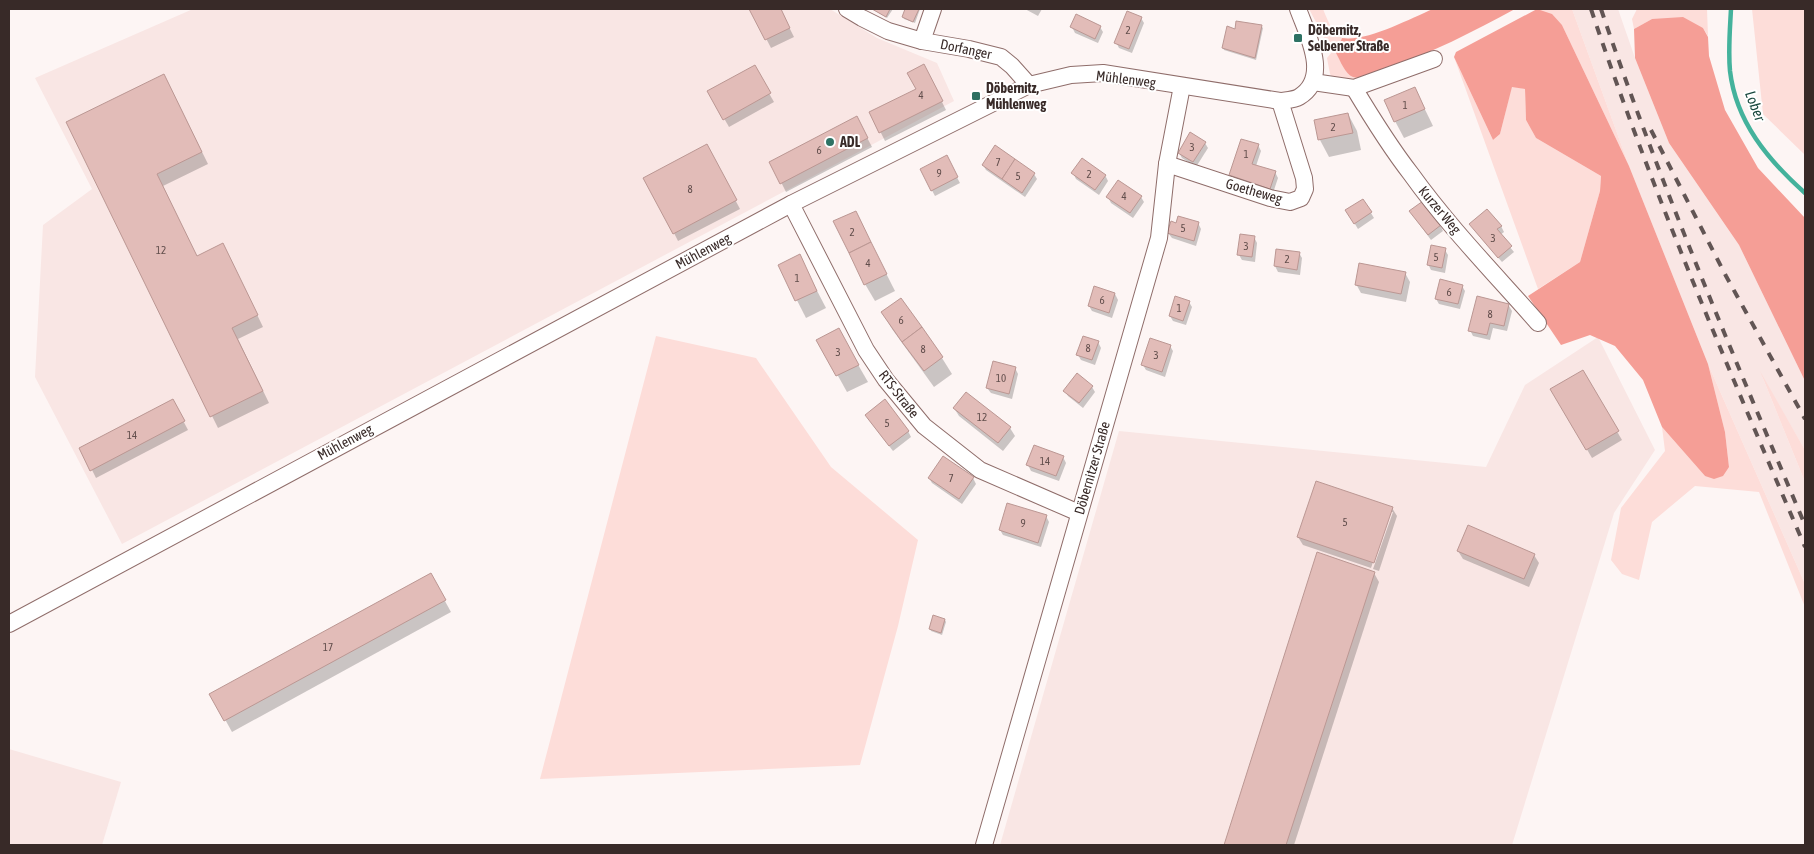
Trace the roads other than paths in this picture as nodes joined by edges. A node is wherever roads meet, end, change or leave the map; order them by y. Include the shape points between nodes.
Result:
1 (847, 9) edge
2 (933, 9) edge
3 (1298, 9) edge
4 (922, 40) junction
5 (1434, 59) dead end
6 (1313, 82) junction
7 (1029, 85) junction
8 (1182, 86) junction
9 (1354, 88) junction
10 (1280, 101) junction
11 (1167, 164) junction
12 (791, 204) junction
13 (1538, 323) dead end
14 (1078, 513) junction
15 (9, 624) edge
16 (984, 845) edge

1 - 4 street, Dorfanger via 888,31
2 - 4 street, Dorfanger
3 - 6 street via 1316,63
4 - 7 street, Dorfanger via 1000,57
5 - 9 street
6 - 9 street
6 - 10 street, Mühlenweg via 1298,98
7 - 8 street, Mühlenweg via 1070,75 1103,74
7 - 12 street, Mühlenweg
8 - 10 street, Mühlenweg
8 - 11 street, Döbernitzer Straße
9 - 13 street, Kurzer Weg via 1412,176
10 - 11 street, Goetheweg via 1304,178 1305,189 1301,198 1290,202 1270,198
11 - 14 street, Döbernitzer Straße via 1159,238
12 - 14 street, RTS-Straße via 866,350 924,426 980,470
12 - 15 street, Mühlenweg
14 - 16 street, Döbernitzer Straße

